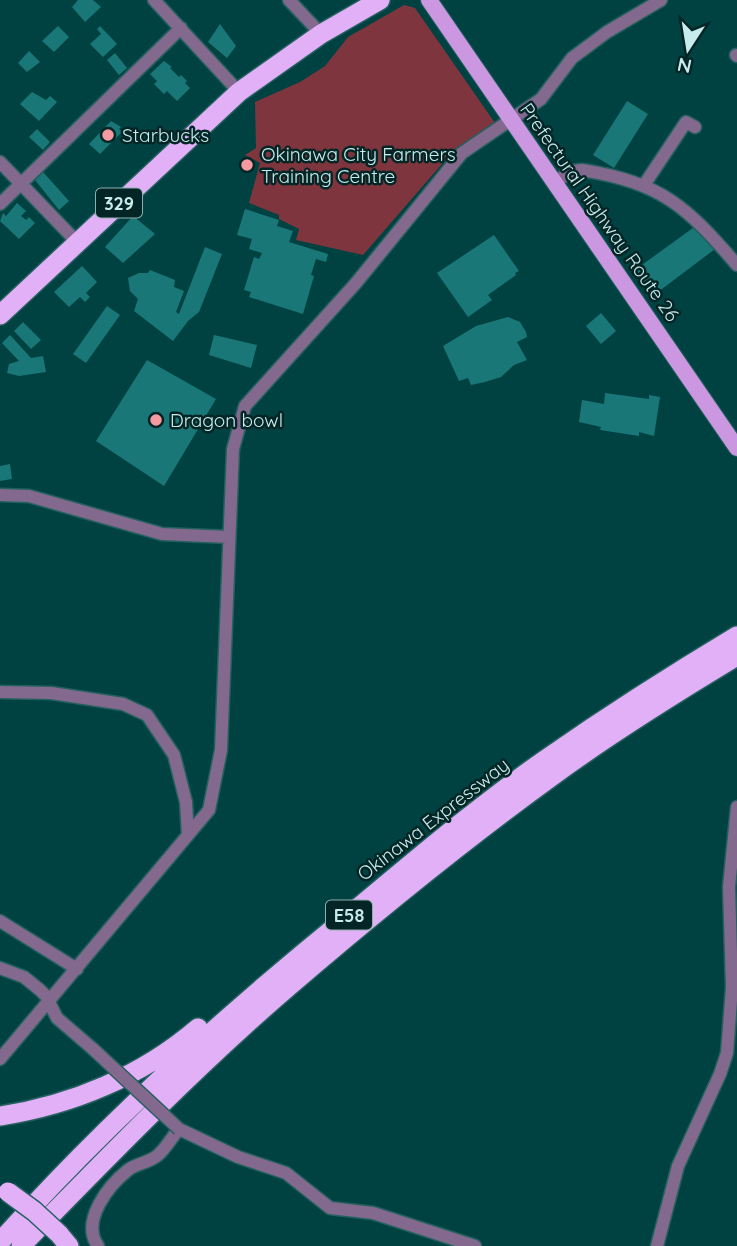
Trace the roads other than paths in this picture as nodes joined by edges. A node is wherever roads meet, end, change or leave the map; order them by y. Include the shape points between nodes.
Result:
1 (154, 0) edge
2 (289, 0) edge
3 (380, 0) edge
4 (429, 0) edge
5 (661, 0) edge
6 (181, 28) junction
7 (321, 34) junction
8 (239, 92) junction
9 (511, 120) junction
10 (695, 127) dead end
11 (0, 162) edge
12 (554, 183) junction
13 (21, 185) junction
14 (644, 185) junction
15 (0, 204) edge
16 (76, 242) junction
17 (737, 265) edge
18 (0, 315) edge
19 (737, 447) edge
20 (0, 495) edge
21 (229, 537) junction
22 (737, 636) edge
23 (737, 656) edge
24 (0, 692) edge
25 (737, 807) edge
26 (188, 835) junction
27 (0, 921) edge
28 (292, 961) junction
29 (0, 968) edge
30 (77, 969) junction
31 (48, 1003) junction
32 (0, 1059) edge
33 (0, 1116) edge
34 (178, 1129) junction
35 (113, 1152) junction
36 (3, 1195) edge
37 (0, 1242) edge
38 (53, 1243) edge
39 (21, 1246) edge
40 (98, 1246) edge
41 (475, 1246) edge
42 (657, 1246) edge

1 - 6 street
2 - 7 street
3 - 7 highway, 329
4 - 9 main road, Prefectural Highway Route 26
5 - 9 street via 572,58 541,99
6 - 8 street
6 - 13 street
7 - 8 highway, 329
8 - 16 highway, 329
9 - 12 main road, Prefectural Highway Route 26
9 - 21 street via 462,153 356,283 245,406 233,449
10 - 14 street via 686,122
11 - 13 street
12 - 14 street via 582,170
12 - 19 main road, Prefectural Highway Route 26
13 - 15 street
13 - 16 street
14 - 17 street via 689,212
16 - 18 highway, 329
20 - 21 street via 29,496 162,534
21 - 26 street via 221,750 209,810
22 - 28 highway, Okinawa Expressway / E58 via 544,760
23 - 35 highway, Okinawa Expressway / E58 via 552,776 444,857 285,989
24 - 26 street via 51,693 111,702 147,715 174,755 186,802
25 - 42 street via 729,887 733,987 727,1053 678,1166
26 - 30 street
27 - 30 street
28 - 33 highway via 261,975 185,1039 139,1069 34,1111
28 - 37 highway, Okinawa Expressway / E58 via 169,1070
29 - 31 street via 24,977
30 - 31 street
31 - 32 street
31 - 34 street, bridge via 57,1018
34 - 40 street via 161,1153 131,1168 101,1199 93,1221
34 - 41 street via 286,1173 330,1208 373,1213
35 - 38 highway
35 - 39 highway, Okinawa Expressway / E58
36 - 38 highway, bridge via 34,1212

